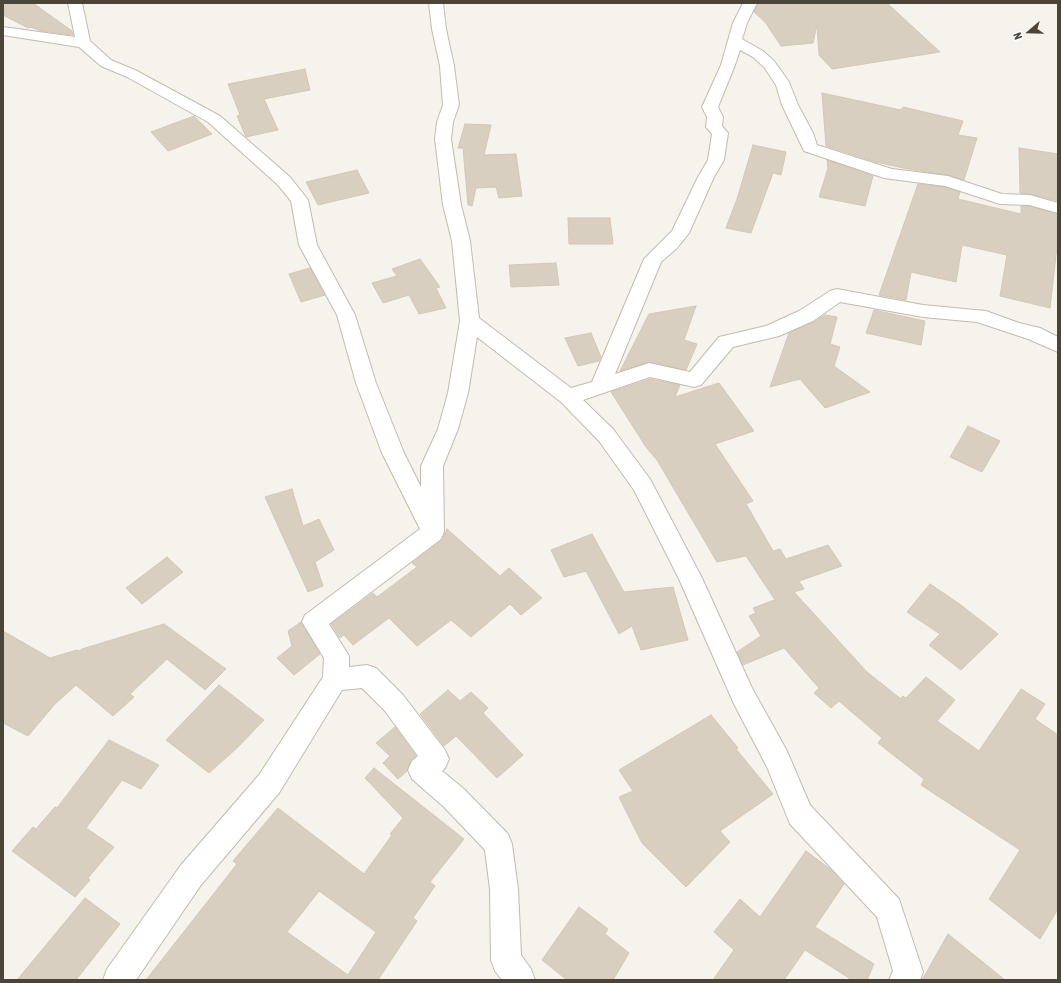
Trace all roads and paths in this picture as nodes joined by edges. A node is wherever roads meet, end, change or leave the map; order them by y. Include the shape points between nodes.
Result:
1 (76, 3) edge
2 (436, 3) edge
3 (750, 3) edge
4 (3, 31) edge
5 (735, 41) junction
6 (83, 43) junction
7 (1058, 208) edge
8 (470, 321) junction
9 (1058, 344) edge
10 (600, 386) junction
11 (568, 396) junction
12 (433, 532) junction
13 (335, 680) junction
14 (118, 980) edge
15 (520, 980) edge
16 (904, 980) edge

1 - 6 street
2 - 8 street via 438,29 448,66 451,105 444,122 443,139 452,205 461,241
3 - 5 street
4 - 6 street
5 - 7 street via 758,54 769,64 784,85 790,106 803,128 810,148 890,174 948,181 1000,199 1030,200
5 - 10 street via 710,107 716,116 714,127 720,133 716,160 680,233 653,258
6 - 12 street via 106,63 132,74 214,119 284,181 299,200 308,245 346,314 366,383 393,453
8 - 11 street
8 - 12 street via 458,393 448,429 432,466
9 - 10 street via 1033,333 979,316 915,310 837,295 806,316 772,331 726,342 694,380 649,370
10 - 11 street
11 - 16 street via 606,435 642,485 690,578 743,696 778,760 800,814 889,909 908,972
12 - 13 street via 314,622 337,656
13 - 14 street via 269,784 191,875
13 - 15 street via 367,676 394,703 436,759 421,770 454,798 498,844 504,889 506,960

